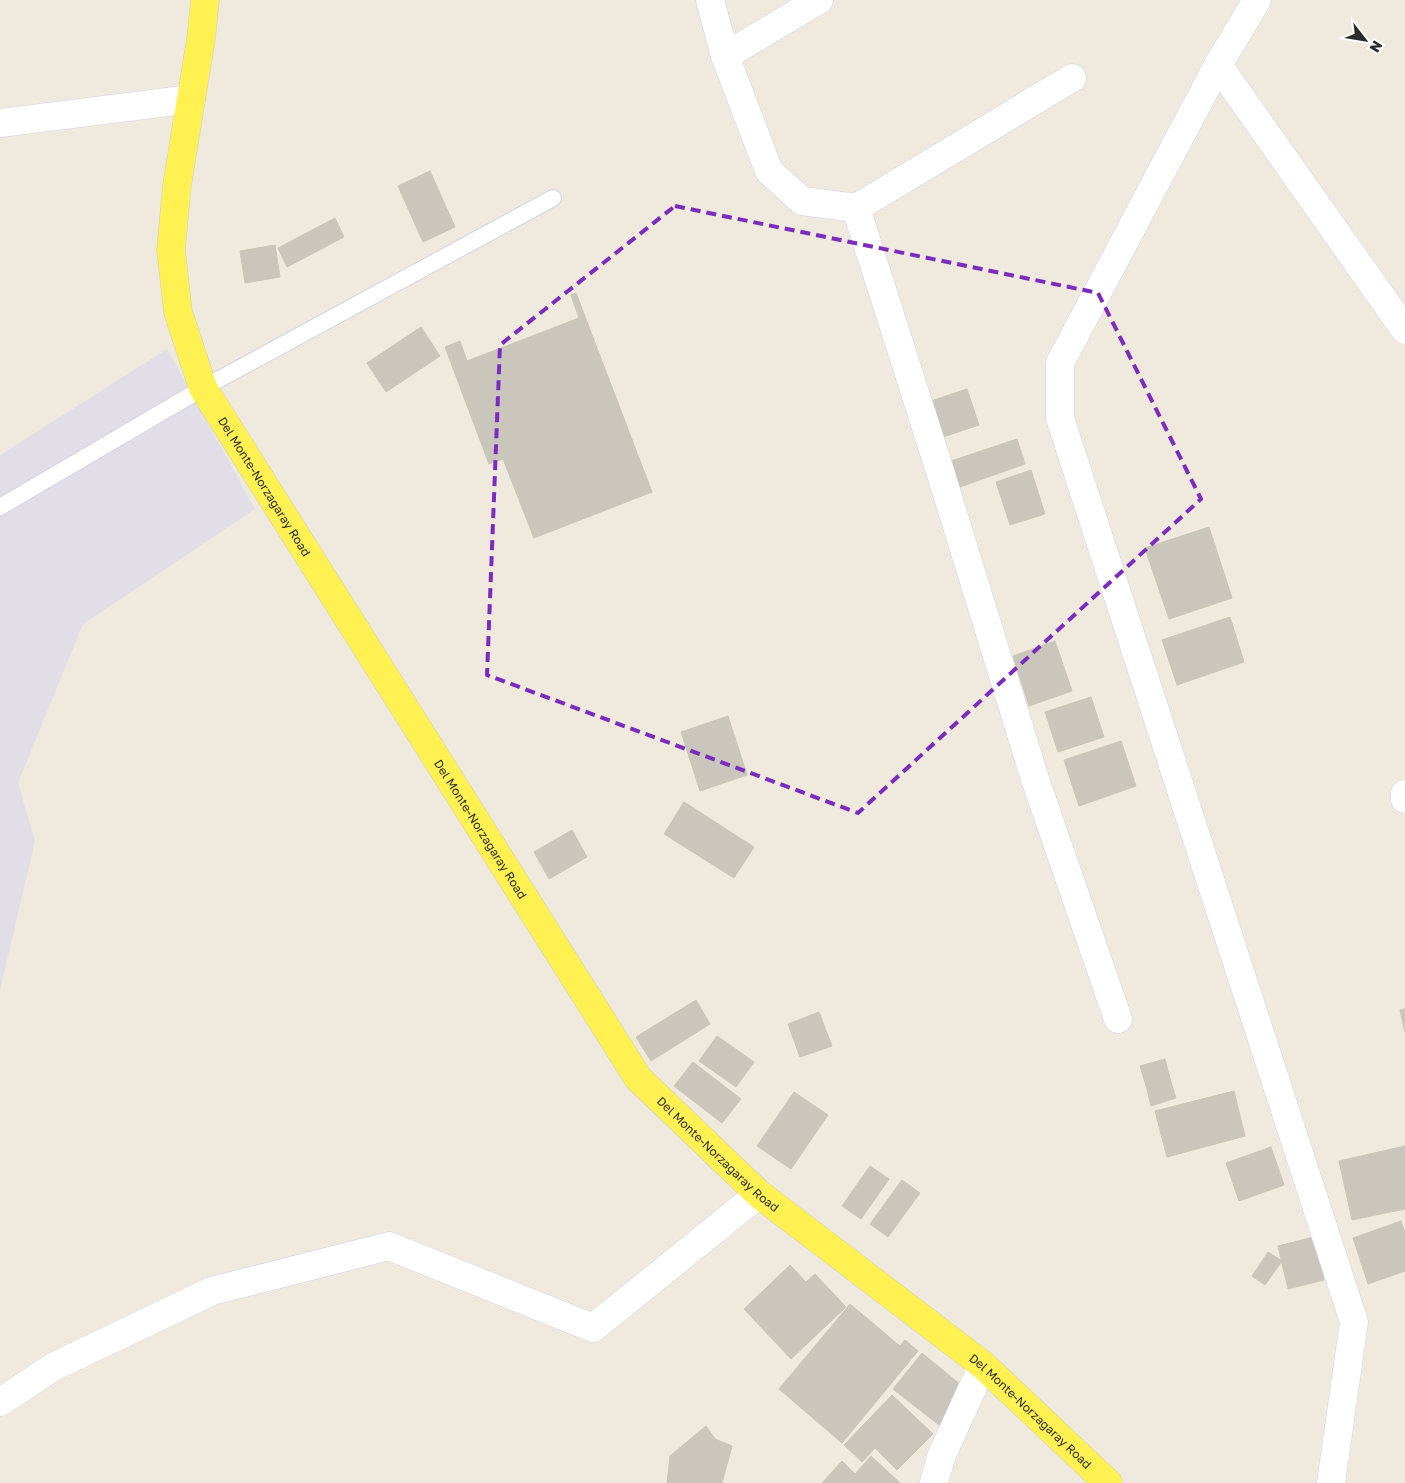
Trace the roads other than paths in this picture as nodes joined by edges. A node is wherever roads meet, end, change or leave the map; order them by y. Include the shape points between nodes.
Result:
1 (205, 0) edge
2 (710, 0) edge
3 (819, 0) edge
4 (1257, 0) edge
5 (725, 56) junction
6 (1218, 65) junction
7 (1072, 78) dead end
8 (190, 99) junction
9 (0, 123) edge
10 (553, 198) dead end
11 (856, 208) junction
12 (1405, 330) edge
13 (203, 388) junction
14 (0, 507) edge
15 (1405, 794) edge
16 (1405, 798) edge
17 (1118, 1019) dead end
18 (759, 1194) junction
19 (984, 1365) junction
20 (0, 1402) edge
21 (934, 1483) edge
22 (1108, 1483) edge
23 (1330, 1483) edge

1 - 8 main road, Del Monte-Norzagaray Road
2 - 5 street
3 - 5 street
4 - 6 street
5 - 11 street via 769,171 802,201
6 - 12 street
6 - 23 street via 1060,362 1060,418 1354,1322
7 - 11 street
8 - 9 street
8 - 13 main road, Del Monte-Norzagaray Road via 171,250 178,312
10 - 13 lane
11 - 17 street via 1035,779
13 - 14 lane
13 - 18 main road, Del Monte-Norzagaray Road via 638,1078
15 - 16 street
18 - 19 main road, Del Monte-Norzagaray Road
18 - 20 street via 593,1328 389,1246 212,1291 52,1367
19 - 21 street via 941,1457
19 - 22 main road, Del Monte-Norzagaray Road

